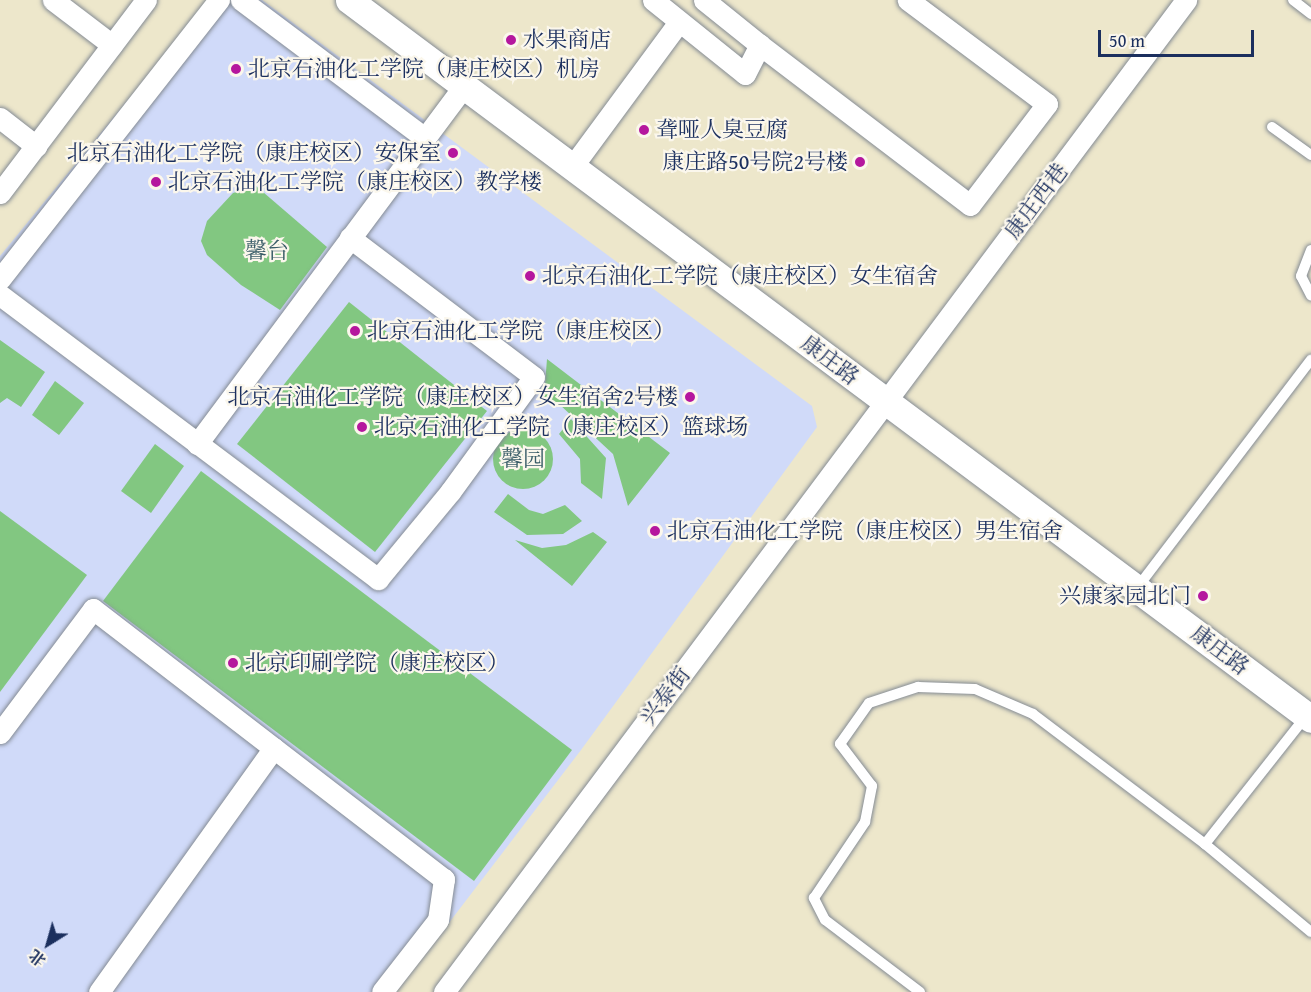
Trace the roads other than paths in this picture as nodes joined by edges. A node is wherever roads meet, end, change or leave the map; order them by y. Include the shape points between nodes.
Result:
1 (52, 0) edge
2 (146, 0) edge
3 (219, 0) edge
4 (241, 0) edge
5 (350, 0) edge
6 (653, 0) edge
7 (704, 0) edge
8 (908, 0) edge
9 (1186, 0) edge
10 (1293, 0) edge
11 (1311, 14) edge
12 (679, 22) junction
13 (112, 45) junction
14 (760, 45) junction
15 (464, 87) junction
16 (0, 118) edge
17 (1272, 127) dead end
18 (425, 138) junction
19 (36, 146) junction
20 (1311, 155) edge
21 (573, 167) junction
22 (0, 193) edge
23 (350, 238) junction
24 (1311, 250) edge
25 (0, 279) edge
26 (0, 295) edge
27 (1311, 296) edge
28 (1311, 360) edge
29 (886, 401) junction
30 (197, 444) junction
31 (1137, 588) junction
32 (1309, 718) edge
33 (0, 733) edge
34 (274, 748) junction
35 (1205, 844) junction
36 (1311, 932) edge
37 (99, 992) edge
38 (382, 992) edge
39 (444, 992) edge
40 (920, 992) edge

1 - 13 street
2 - 13 street
3 - 25 street
4 - 18 street
5 - 15 street, 康庄路
6 - 12 street
7 - 14 street
8 - 14 street via 1047,104 969,205
9 - 29 street, 康庄西巷
10 - 11 lane
12 - 14 street via 745,74
12 - 21 street
13 - 19 street
15 - 18 street
15 - 21 street, 康庄路
16 - 19 street
17 - 20 lane
18 - 23 street
19 - 22 street
21 - 29 street, 康庄路
23 - 30 street
23 - 30 street via 534,377 450,492 378,579
24 - 27 lane via 1301,276
26 - 30 street
28 - 31 lane
29 - 31 street, 康庄路
29 - 39 street, 兴泰街
31 - 32 street, 康庄路
32 - 35 lane
33 - 34 street via 93,609
34 - 37 street
34 - 38 street via 444,879 438,920
35 - 36 lane
35 - 40 lane via 1033,714 975,689 918,687 869,703 840,744 872,786 865,822 814,898 825,920

